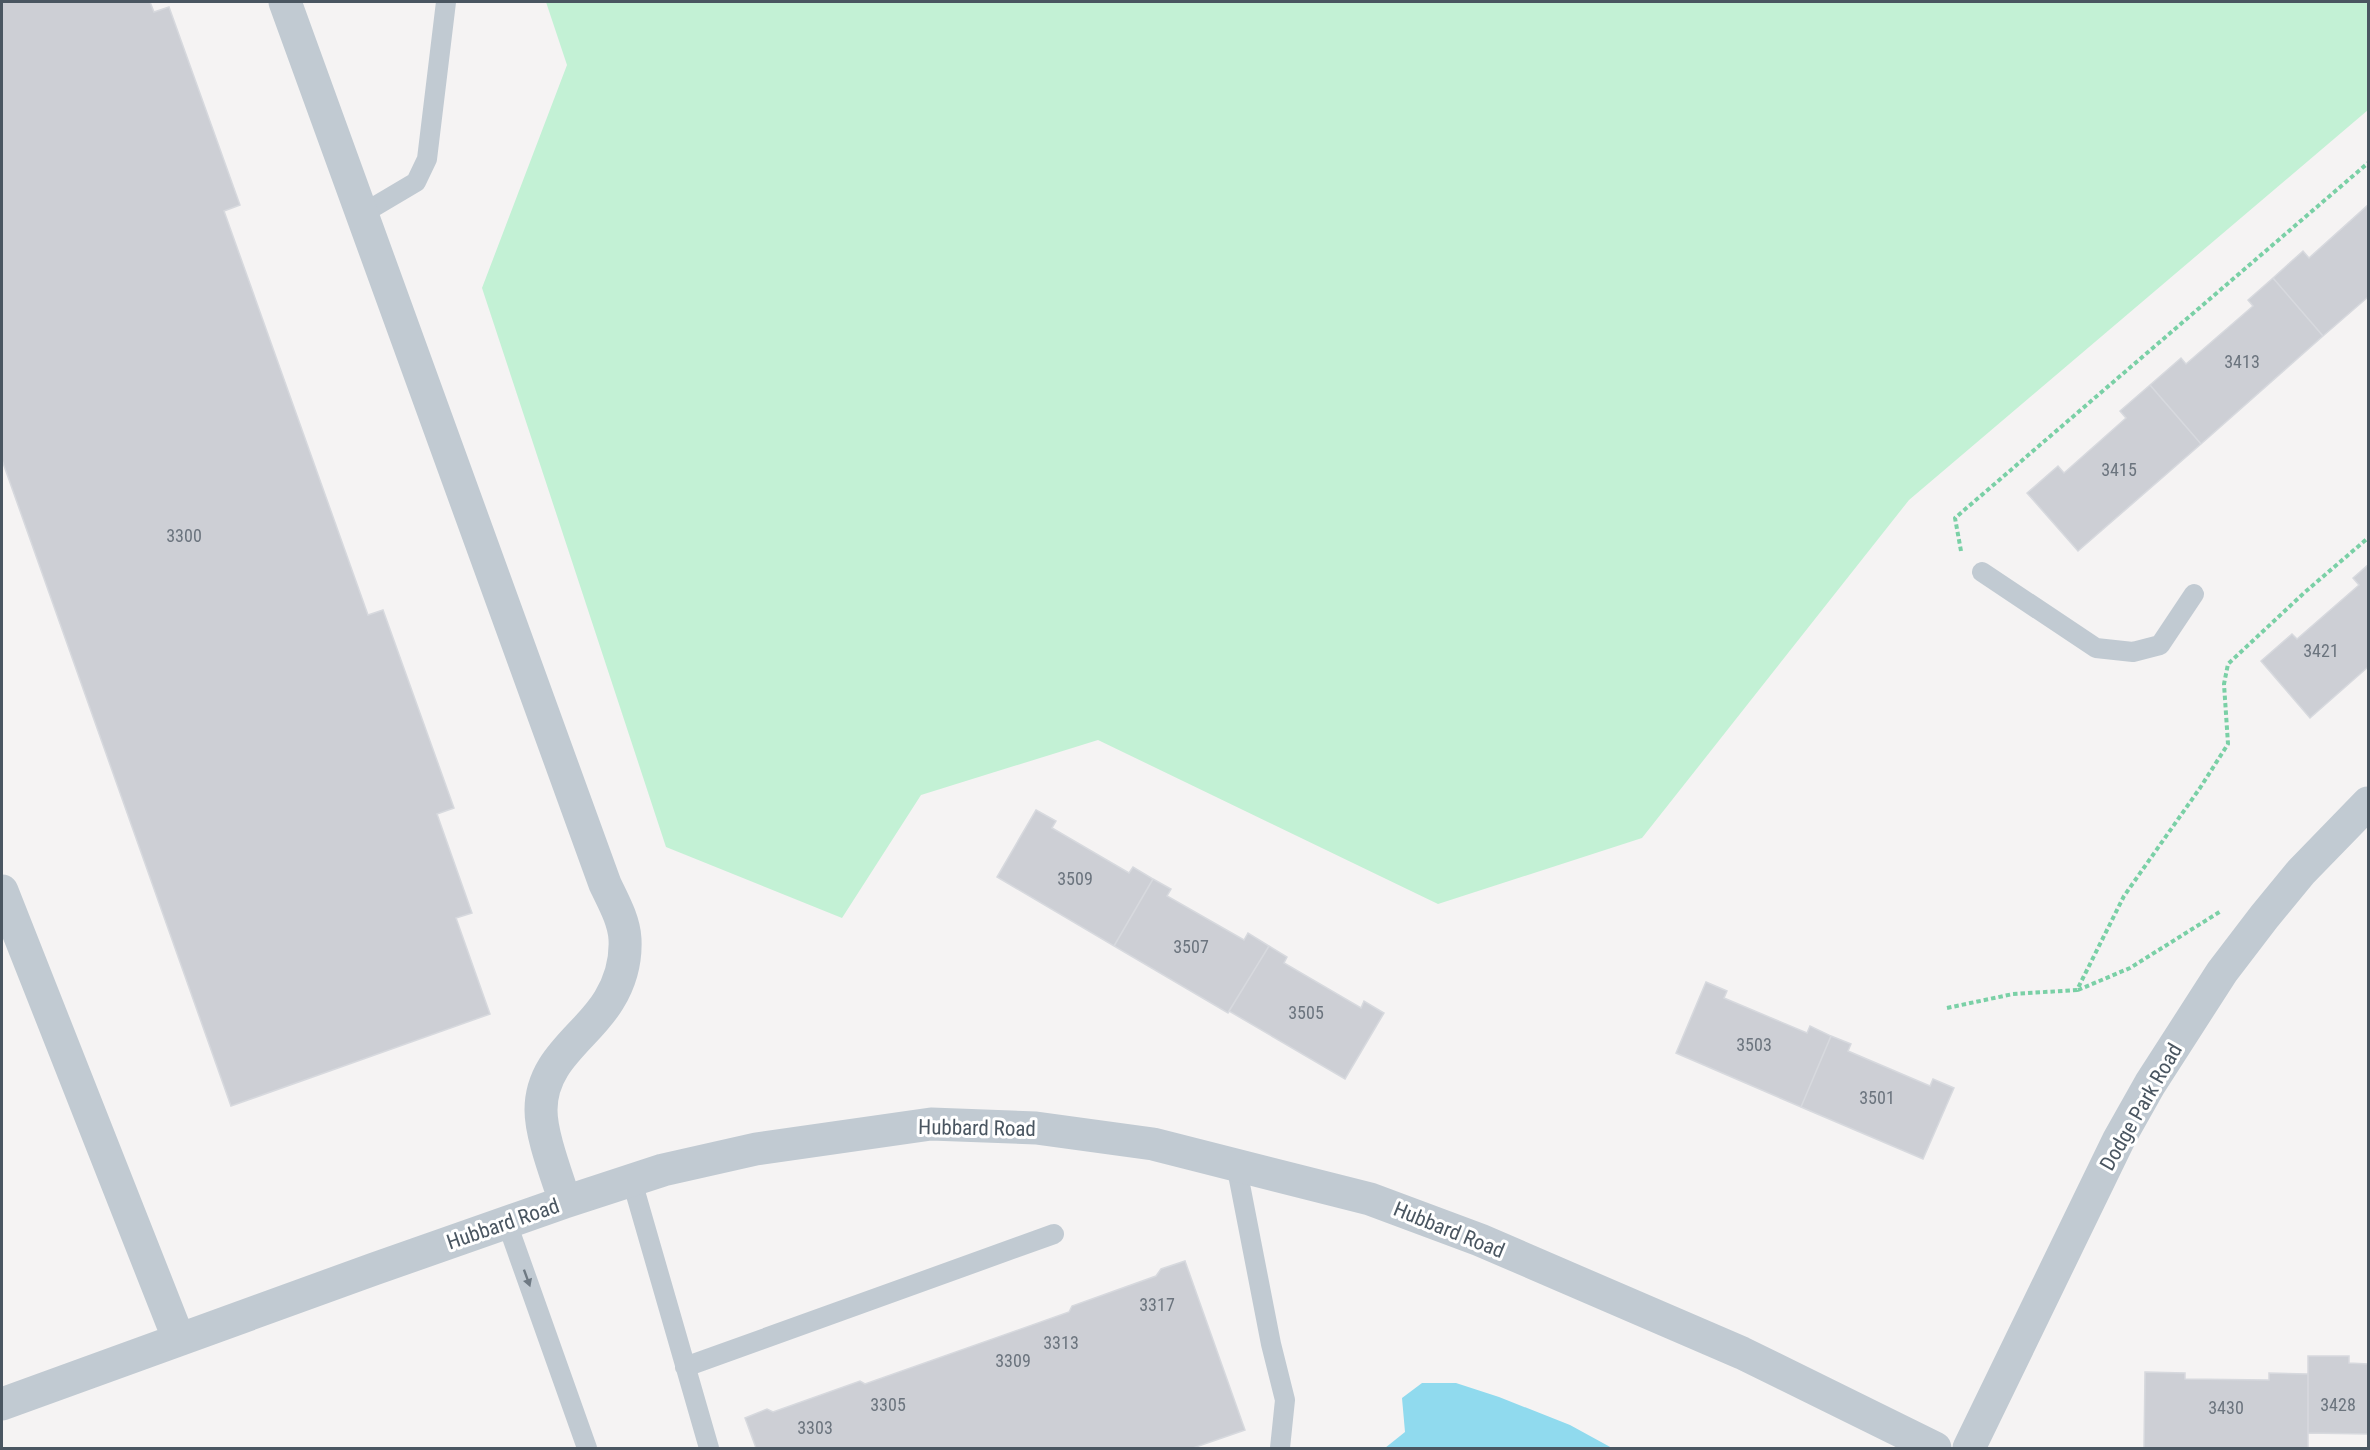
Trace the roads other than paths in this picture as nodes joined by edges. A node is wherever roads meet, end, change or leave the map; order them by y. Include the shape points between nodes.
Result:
1 (285, 2) edge
2 (446, 2) edge
3 (362, 214) junction
4 (1982, 572) road end
5 (2194, 594) dead end
6 (2368, 803) edge
7 (2, 891) edge
8 (1236, 1164) junction
9 (632, 1181) junction
10 (565, 1202) junction
11 (507, 1222) junction
12 (1054, 1234) dead end
13 (179, 1340) junction
14 (685, 1367) junction
15 (2, 1404) edge
16 (587, 1449) edge
17 (709, 1449) edge
18 (1280, 1449) edge
19 (1935, 1449) edge
20 (1969, 1449) edge

1 - 3 street
2 - 3 lane via 427,159 416,182
3 - 10 street via 625,938 622,972 609,1001 563,1052 547,1079 541,1108 543,1126
4 - 5 lane via 2096,648 2133,652 2160,645
6 - 20 street, Dodge Park Road via 2264,917 2222,972 2150,1084 2119,1139
7 - 13 street
8 - 9 street, Hubbard Road via 1153,1144 1048,1129 931,1124 756,1149
8 - 18 lane via 1285,1400
8 - 19 street, Hubbard Road via 1370,1199 1480,1240 1742,1353
9 - 10 street, Hubbard Road
9 - 14 lane
10 - 11 street, Hubbard Road
11 - 13 street, Hubbard Road
11 -> 16 lane
12 - 14 lane
13 - 15 street, Hubbard Road
14 - 17 lane

